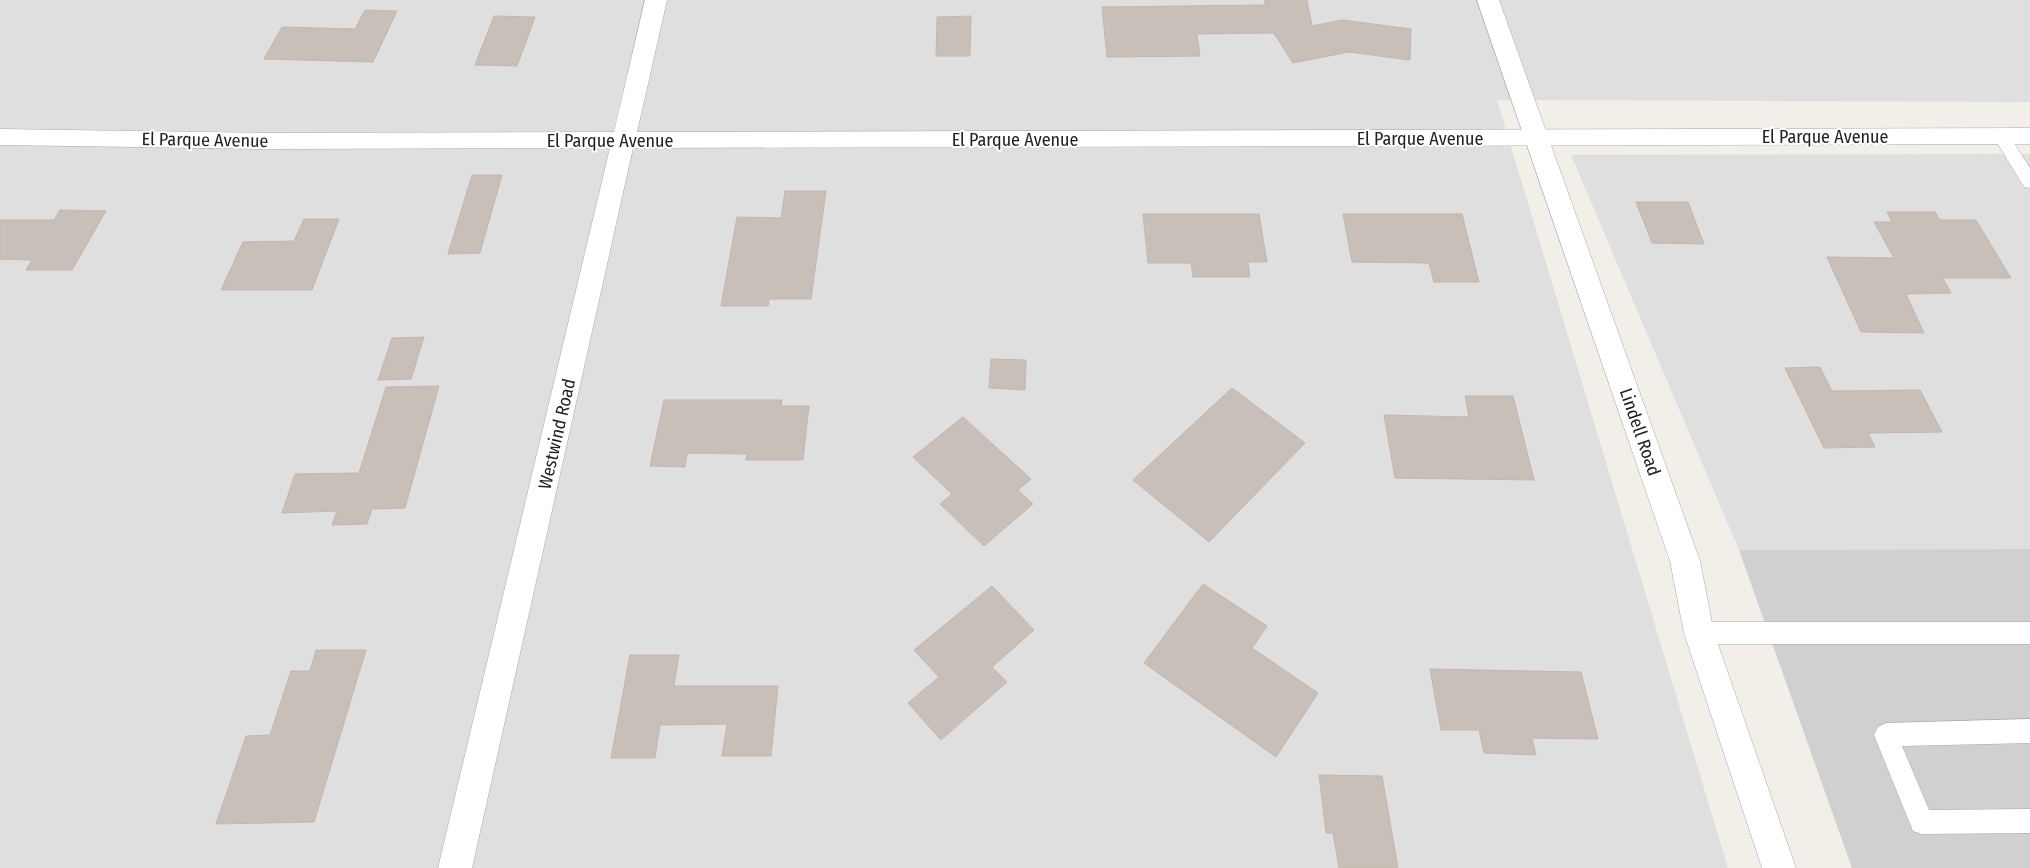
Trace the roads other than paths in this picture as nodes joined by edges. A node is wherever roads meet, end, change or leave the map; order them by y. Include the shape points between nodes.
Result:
1 (656, 0) edge
2 (1488, 0) edge
3 (2001, 136) junction
4 (2030, 136) edge
5 (0, 137) edge
6 (1537, 138) junction
7 (624, 141) junction
8 (2030, 182) edge
9 (1699, 633) junction
10 (2030, 633) edge
11 (2030, 731) edge
12 (2030, 821) edge
13 (455, 868) edge
14 (1779, 868) edge

1 - 7 street, Westwind Road
2 - 6 street, Lindell Road
3 - 4 street, El Parque Avenue
3 - 6 street, El Parque Avenue
3 - 8 lane
5 - 7 street, El Parque Avenue
6 - 7 street, El Parque Avenue
6 - 9 street, Lindell Road via 1685,561
7 - 13 street, Westwind Road
9 - 10 lane
9 - 14 street, Lindell Road
11 - 12 lane via 1886,734 1922,822

